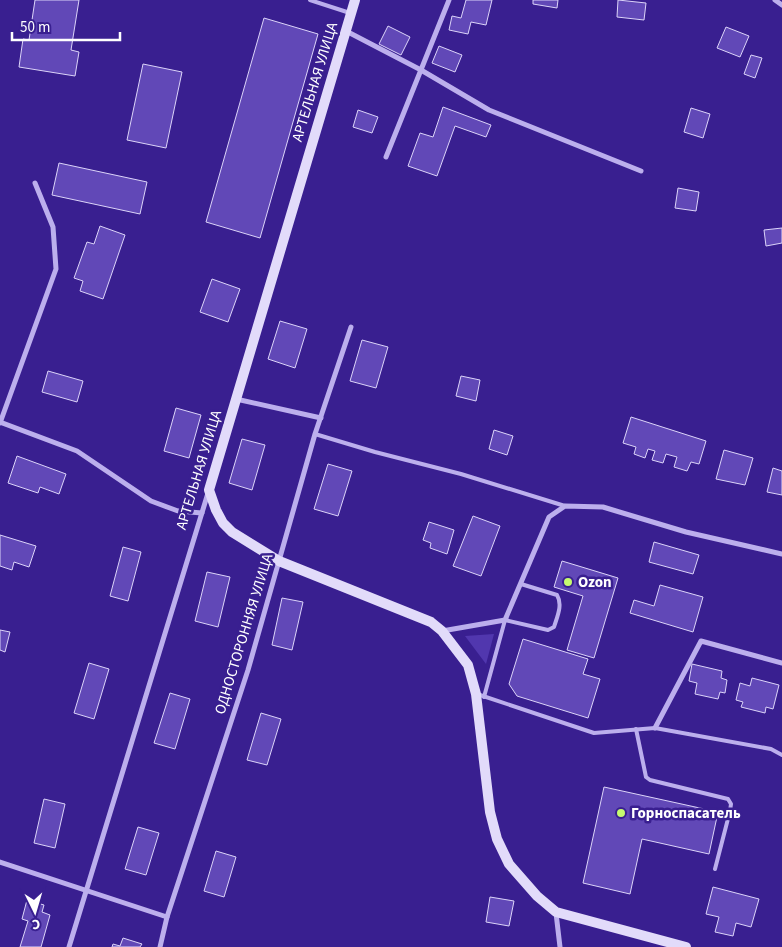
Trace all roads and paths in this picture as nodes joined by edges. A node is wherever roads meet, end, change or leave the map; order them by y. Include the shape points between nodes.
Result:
1 (310, 0) edge
2 (355, 0) edge
3 (448, 0) edge
4 (775, 0) edge
5 (782, 5) edge
6 (350, 13) junction
7 (345, 30) junction
8 (421, 70) junction
9 (386, 157) dead end
10 (641, 171) dead end
11 (35, 183) dead end
12 (351, 327) dead end
13 (236, 399) junction
14 (321, 418) junction
15 (0, 422) edge
16 (315, 434) junction
17 (209, 490) junction
18 (565, 506) junction
19 (202, 513) junction
20 (782, 554) edge
21 (279, 561) junction
22 (521, 584) junction
23 (505, 620) junction
24 (442, 632) junction
25 (782, 663) edge
26 (480, 696) junction
27 (654, 728) junction
28 (636, 730) junction
29 (782, 755) edge
30 (0, 862) edge
31 (716, 869) dead end
32 (86, 891) junction
33 (556, 912) junction
34 (167, 917) junction
35 (69, 947) edge
36 (160, 947) edge
37 (560, 947) edge
38 (686, 947) edge

1 - 6 lane
2 - 6 main road, АРТЕЛЬНАЯ УЛИЦА
3 - 8 street
4 - 5 street
6 - 7 main road, АРТЕЛЬНАЯ УЛИЦА
7 - 8 street
7 - 13 main road, АРТЕЛЬНАЯ УЛИЦА
8 - 9 street
8 - 10 street via 489,110
11 - 15 street via 53,227 56,269
12 - 14 street, ОДНОСТОРОННЯЯ УЛИЦА
13 - 14 street
13 - 17 main road, АРТЕЛЬНАЯ УЛИЦА
14 - 16 street, ОДНОСТОРОННЯЯ УЛИЦА
15 - 19 street via 77,451 151,500 178,511
16 - 18 lane
16 - 21 street, ОДНОСТОРОННЯЯ УЛИЦА
17 - 19 street, АРТЕЛЬНАЯ УЛИЦА
17 - 21 main road via 223,523
18 - 20 street via 603,507 686,532
18 - 22 street via 549,517
19 - 32 street, АРТЕЛЬНАЯ УЛИЦА
21 - 24 main road via 431,622
21 - 34 street, ОДНОСТОРОННЯЯ УЛИЦА via 248,670
22 - 23 street
22 - 23 lane via 557,595 560,607 554,627 548,630
23 - 24 street
23 - 26 lane
24 - 26 main road via 468,665
25 - 27 street via 701,641
26 - 28 lane via 594,733
26 - 33 main road via 490,812 497,839 509,864
27 - 28 lane
27 - 29 lane via 771,749
28 - 31 lane via 646,777 728,799 731,804
30 - 32 street
32 - 34 street
32 - 35 street, АРТЕЛЬНАЯ УЛИЦА
33 - 37 street
33 - 38 main road
34 - 36 street, ОДНОСТОРОННЯЯ УЛИЦА

